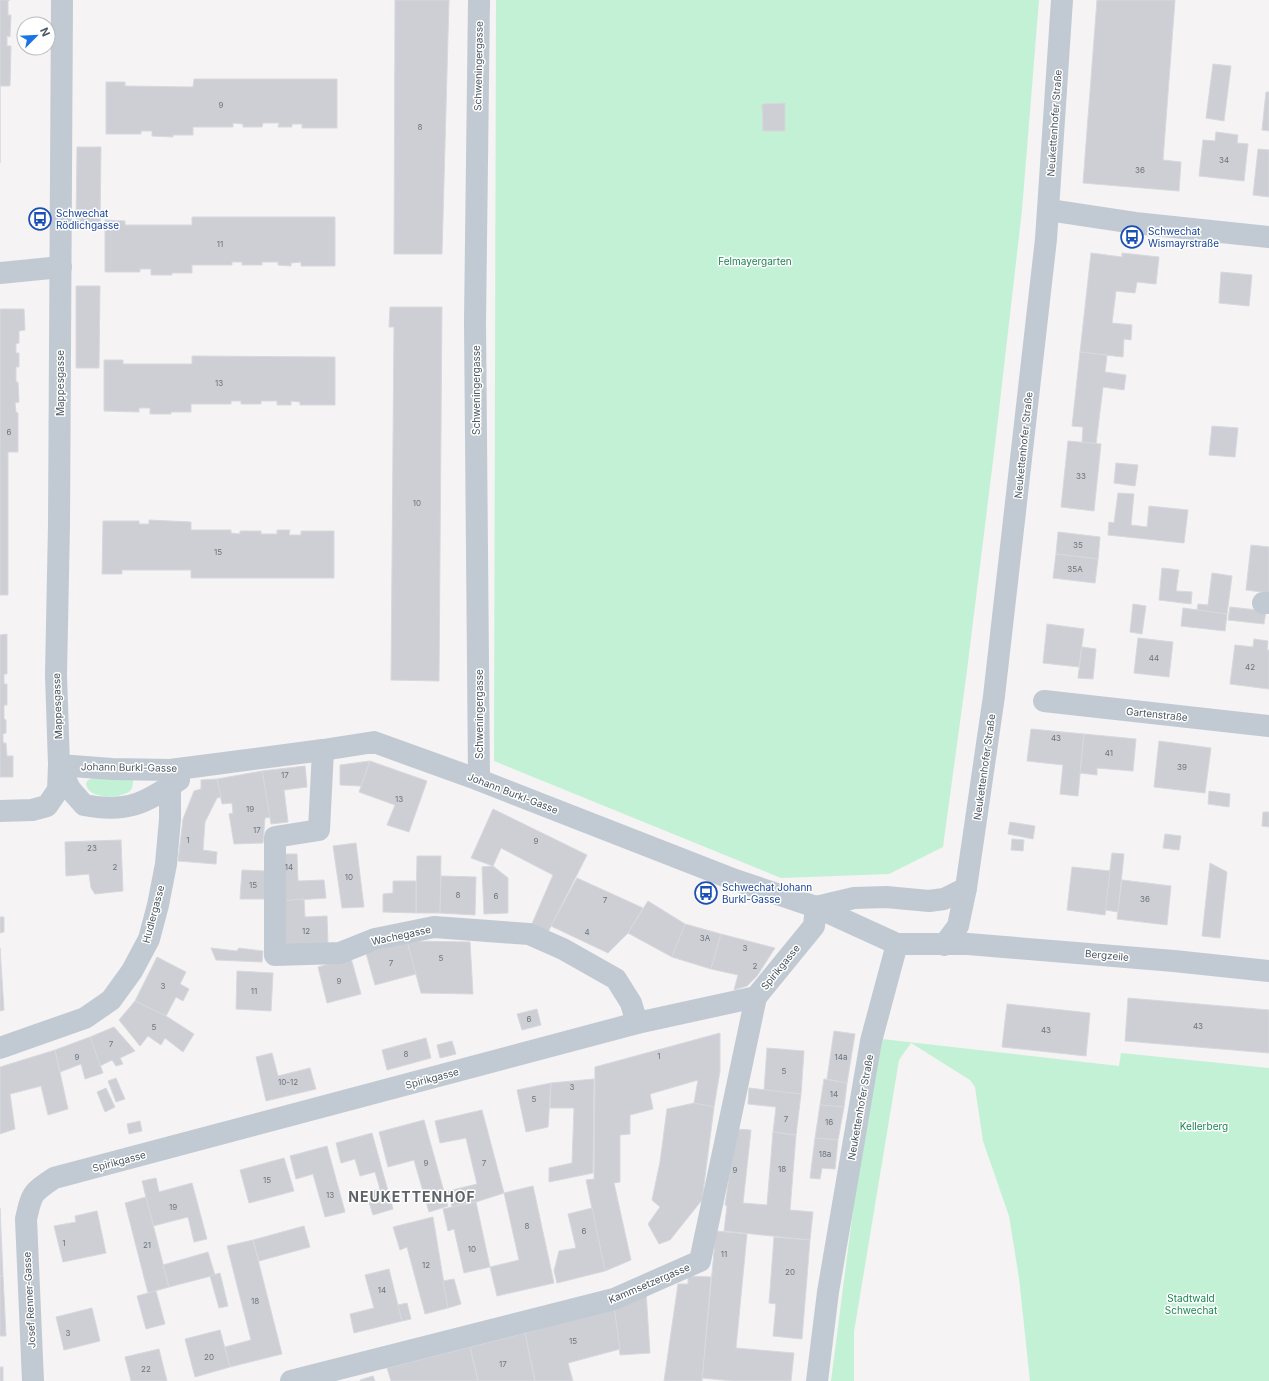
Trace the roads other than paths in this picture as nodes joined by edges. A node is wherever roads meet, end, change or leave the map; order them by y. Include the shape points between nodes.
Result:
1 (62, 0) edge
2 (479, 0) edge
3 (1062, 0) edge
4 (1049, 210) junction
5 (1269, 237) edge
6 (61, 267) junction
7 (0, 273) edge
8 (1044, 701) dead end
9 (1269, 726) edge
10 (323, 750) junction
11 (59, 765) junction
12 (170, 778) junction
13 (479, 780) junction
14 (0, 811) edge
15 (966, 888) junction
16 (816, 908) junction
17 (897, 944) junction
18 (944, 945) junction
19 (1269, 971) edge
20 (756, 998) junction
21 (637, 1024) junction
22 (0, 1048) edge
23 (26, 1218) joint
24 (33, 1381) edge
25 (291, 1381) edge
26 (818, 1381) edge

1 - 6 street, Mappesgasse
2 - 13 street, Schweningergasse via 476,322
3 - 4 street, Neukettenhofer Straße
4 - 5 street via 1135,223
4 - 15 street, Neukettenhofer Straße via 994,696
6 - 7 street
6 - 11 street, Mappesgasse via 56,675
8 - 9 street, Gartenstraße
10 - 12 street, Johann Burkl-Gasse via 199,766
10 - 13 street, Johann Burkl-Gasse via 374,742
10 - 21 street, Wachegasse via 320,830 275,837 275,955 340,953 374,939 434,927 528,934 563,949 616,979 631,1003
11 - 12 street, Johann Burkl-Gasse via 112,769
11 - 12 street, Johann Burkl-Gasse via 77,798 84,805 97,808 109,809 141,804
11 - 14 street via 58,790 47,806 32,810
12 - 22 street, Hudlergasse via 170,819 158,905 149,939 132,971 111,1000 85,1018
13 - 16 street, Johann Burkl-Gasse via 735,880
15 - 16 street via 944,899 929,901 886,897 854,898
15 - 18 street, Neukettenhofer Straße via 958,926
16 - 17 street, Johann Burkl-Gasse
16 - 20 street, Spirikgasse via 814,926
17 - 18 street
17 - 26 street, Neukettenhofer Straße via 871,1041 828,1292
18 - 19 street, Bergzeile via 983,945
20 - 21 street, Spirikgasse
20 - 25 street, Kammsetzergasse via 700,1261 614,1299
21 - 23 street, Spirikgasse via 54,1178 30,1197
23 - 24 street, Josef Renner-Gasse

